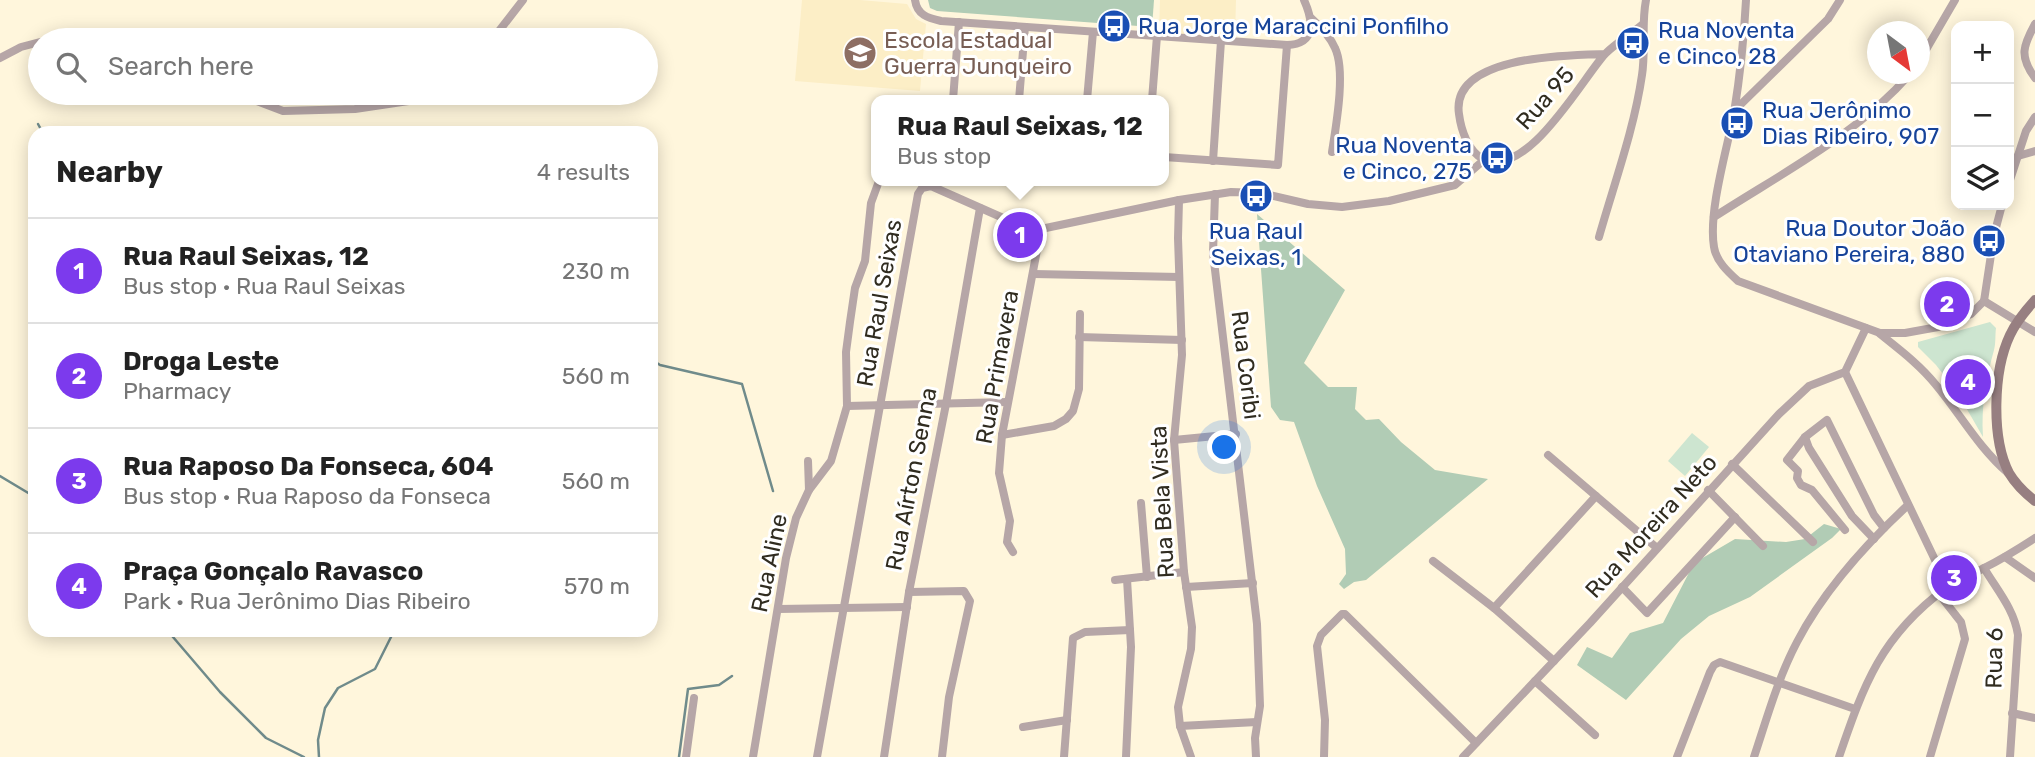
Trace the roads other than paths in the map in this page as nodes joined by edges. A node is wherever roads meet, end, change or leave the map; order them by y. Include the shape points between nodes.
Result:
1 (523, 0) edge
2 (915, 0) edge
3 (1304, 0) edge
4 (1646, 0) edge
5 (1746, 0) edge
6 (1840, 0) edge
7 (1955, 0) edge
8 (1311, 18) junction
9 (959, 22) junction
10 (1643, 24) junction
11 (2035, 24) edge
12 (1025, 27) junction
13 (501, 28) edge
14 (1093, 33) junction
15 (1157, 36) junction
16 (1221, 41) junction
17 (1930, 43) edge
18 (28, 45) edge
19 (1287, 45) junction
20 (1605, 54) junction
21 (0, 58) edge
22 (2035, 78) edge
23 (1901, 84) edge
24 (953, 95) edge
25 (1019, 95) edge
26 (1087, 95) edge
27 (1152, 95) edge
28 (267, 105) edge
29 (384, 105) edge
30 (1734, 111) junction
31 (2035, 117) edge
32 (2035, 151) edge
33 (1332, 152) dead end
34 (2018, 156) junction
35 (1169, 157) edge
36 (1484, 160) junction
37 (1213, 161) junction
38 (2014, 168) edge
39 (876, 186) edge
40 (1215, 194) junction
41 (1179, 200) junction
42 (980, 208) junction
43 (2001, 210) edge
44 (1714, 217) junction
45 (1041, 229) junction
46 (1599, 237) dead end
47 (1034, 274) junction
48 (1179, 277) junction
49 (2035, 300) edge
50 (1984, 301) junction
51 (1080, 314) dead end
52 (2017, 321) junction
53 (1866, 328) junction
54 (2035, 332) edge
55 (1880, 333) junction
56 (1079, 337) junction
57 (1182, 340) junction
58 (1846, 372) junction
59 (1007, 402) junction
60 (881, 404) junction
61 (946, 404) junction
62 (847, 406) junction
63 (1236, 434) junction
64 (1002, 435) junction
65 (1805, 437) junction
66 (1174, 440) junction
67 (1548, 455) dead end
68 (808, 461) dead end
69 (1732, 464) junction
70 (2010, 475) junction
71 (808, 490) junction
72 (1708, 490) junction
73 (1597, 496) junction
74 (2035, 501) edge
75 (1141, 503) dead end
76 (1908, 505) junction
77 (1735, 517) junction
78 (1884, 527) junction
79 (1845, 530) dead end
80 (2035, 538) edge
81 (1874, 539) junction
82 (1813, 542) dead end
83 (1763, 546) dead end
84 (1657, 548) junction
85 (1013, 552) dead end
86 (2005, 557) junction
87 (1433, 561) dead end
88 (1983, 569) junction
89 (1184, 572) junction
90 (1147, 577) junction
91 (2035, 578) edge
92 (1127, 579) junction
93 (1115, 580) dead end
94 (1253, 583) junction
95 (1186, 587) junction
96 (1622, 587) junction
97 (1948, 587) junction
98 (909, 592) junction
99 (1939, 594) junction
100 (907, 607) junction
101 (845, 608) junction
102 (1494, 608) junction
103 (778, 609) junction
104 (1130, 630) junction
105 (1554, 661) junction
106 (1535, 681) junction
107 (1779, 682) junction
108 (694, 698) dead end
109 (1855, 709) junction
110 (2012, 713) junction
111 (2035, 718) edge
112 (1067, 720) junction
113 (1256, 722) junction
114 (1180, 726) junction
115 (1023, 727) dead end
116 (1595, 736) dead end
117 (1476, 743) junction
118 (1467, 756) edge
119 (686, 757) edge
120 (753, 757) edge
121 (817, 757) edge
122 (884, 757) edge
123 (942, 757) edge
124 (1064, 757) edge
125 (1126, 757) edge
126 (1191, 757) edge
127 (1255, 757) edge
128 (1324, 757) edge
129 (1677, 757) edge
130 (1754, 757) edge
131 (1839, 757) edge
132 (1930, 757) edge
133 (2010, 757) edge

1 - 13 street
2 - 9 street via 927,18
3 - 8 street
4 - 10 street
5 - 30 street
6 - 30 street via 1828,19
7 - 17 street
8 - 19 street via 1304,40
8 - 33 street via 1335,46 1339,62
9 - 12 street
9 - 24 street
10 - 20 street, Rua 95
10 - 46 street via 1638,100
11 - 22 street via 2024,43 2027,67
12 - 14 street
12 - 25 street
14 - 15 street
14 - 26 street
15 - 16 street
15 - 27 street
16 - 19 street
16 - 37 street
18 - 21 street
19 - 37 street via 1282,166
20 - 36 street, Rua 95 via 1539,138 1510,158 1494,163
20 - 36 street, Rua 95 via 1513,62 1469,84 1458,108 1461,128
23 - 44 street via 1854,127
28 - 29 street via 283,111
30 - 44 street
31 - 34 street
32 - 34 street
34 - 38 street
35 - 37 street
36 - 40 street, Rua Raul Seixas via 1455,185 1390,201 1342,207 1250,192
39 - 62 street, Rua Aline via 846,352
40 - 41 street, Rua Raul Seixas
40 - 63 street, Rua Coribi via 1213,253
41 - 45 street, Rua Raul Seixas
41 - 48 street, Rua Bela Vista
42 - 45 street, Rua Raul Seixas
42 - 60 street, Rua Raul Seixas via 931,186 919,191
42 - 61 street, Rua Aírton Senna
43 - 50 street
44 - 53 street via 1718,259 1738,281
45 - 47 street, Rua Primavera
47 - 48 street
47 - 59 street, Rua Primavera
48 - 57 street, Rua Bela Vista
49 - 52 street
50 - 52 street
50 - 55 street via 1971,314 1938,327
51 - 56 street
52 - 54 street
52 - 70 street via 2003,352 1998,385 1997,422
53 - 55 street
53 - 58 street
55 - 70 street via 1935,383 1971,435
56 - 57 street
56 - 64 street via 1079,389 1073,411 1054,426
57 - 66 street, Rua Bela Vista
58 - 69 street, Rua Moreira Neto via 1809,386
58 - 76 street
59 - 61 street
59 - 64 street, Rua Primavera
60 - 61 street
60 - 62 street
60 - 101 street, Rua Raul Seixas
61 - 98 street, Rua Aírton Senna
62 - 71 street, Rua Aline via 831,461
63 - 66 street
63 - 94 street, Rua Coribi
64 - 85 street, Rua Primavera via 999,473 1010,521 1007,542
65 - 78 street via 1828,420
65 - 79 street via 1787,460 1798,471 1801,485 1812,490
65 - 81 street via 1852,516
66 - 89 street, Rua Bela Vista
67 - 73 street
68 - 71 street
69 - 72 street, Rua Moreira Neto
69 - 82 street
70 - 74 street
71 - 103 street, Rua Aline via 796,518
72 - 77 street
72 - 84 street, Rua Moreira Neto
73 - 84 street
73 - 102 street
75 - 90 street
76 - 78 street
76 - 97 street
77 - 83 street
77 - 96 street via 1647,613
78 - 81 street
80 - 86 street
81 - 107 street via 1816,608
84 - 96 street, Rua Moreira Neto
86 - 88 street
86 - 91 street
87 - 102 street
88 - 97 street
88 - 110 street, Rua 6 via 2016,622
89 - 90 street
89 - 95 street, Rua Bela Vista
90 - 92 street
92 - 93 street
92 - 104 street
94 - 95 street
94 - 113 street, Rua Coribi via 1259,692
95 - 114 street, Rua Bela Vista via 1192,649 1178,707
96 - 105 street, Rua Moreira Neto
97 - 99 street
98 - 100 street, Rua Aírton Senna
98 - 123 street via 964,591 970,606 949,697
99 - 109 street via 1884,649
99 - 132 street via 1961,622 1965,639
100 - 101 street
100 - 122 street, Rua Aírton Senna
101 - 103 street
101 - 121 street, Rua Raul Seixas
102 - 105 street
103 - 120 street, Rua Aline
104 - 112 street via 1085,632 1073,638
104 - 125 street
105 - 106 street, Rua Moreira Neto
106 - 116 street
106 - 117 street, Rua Moreira Neto
107 - 109 street
107 - 129 street via 1725,663 1714,665
107 - 130 street
108 - 119 street
109 - 131 street
110 - 111 street
110 - 133 street, Rua 6
112 - 115 street
112 - 124 street
113 - 114 street
113 - 127 street, Rua Coribi
114 - 126 street, Rua Bela Vista
117 - 118 street, Rua Moreira Neto
117 - 128 street via 1345,614 1321,635 1317,646

